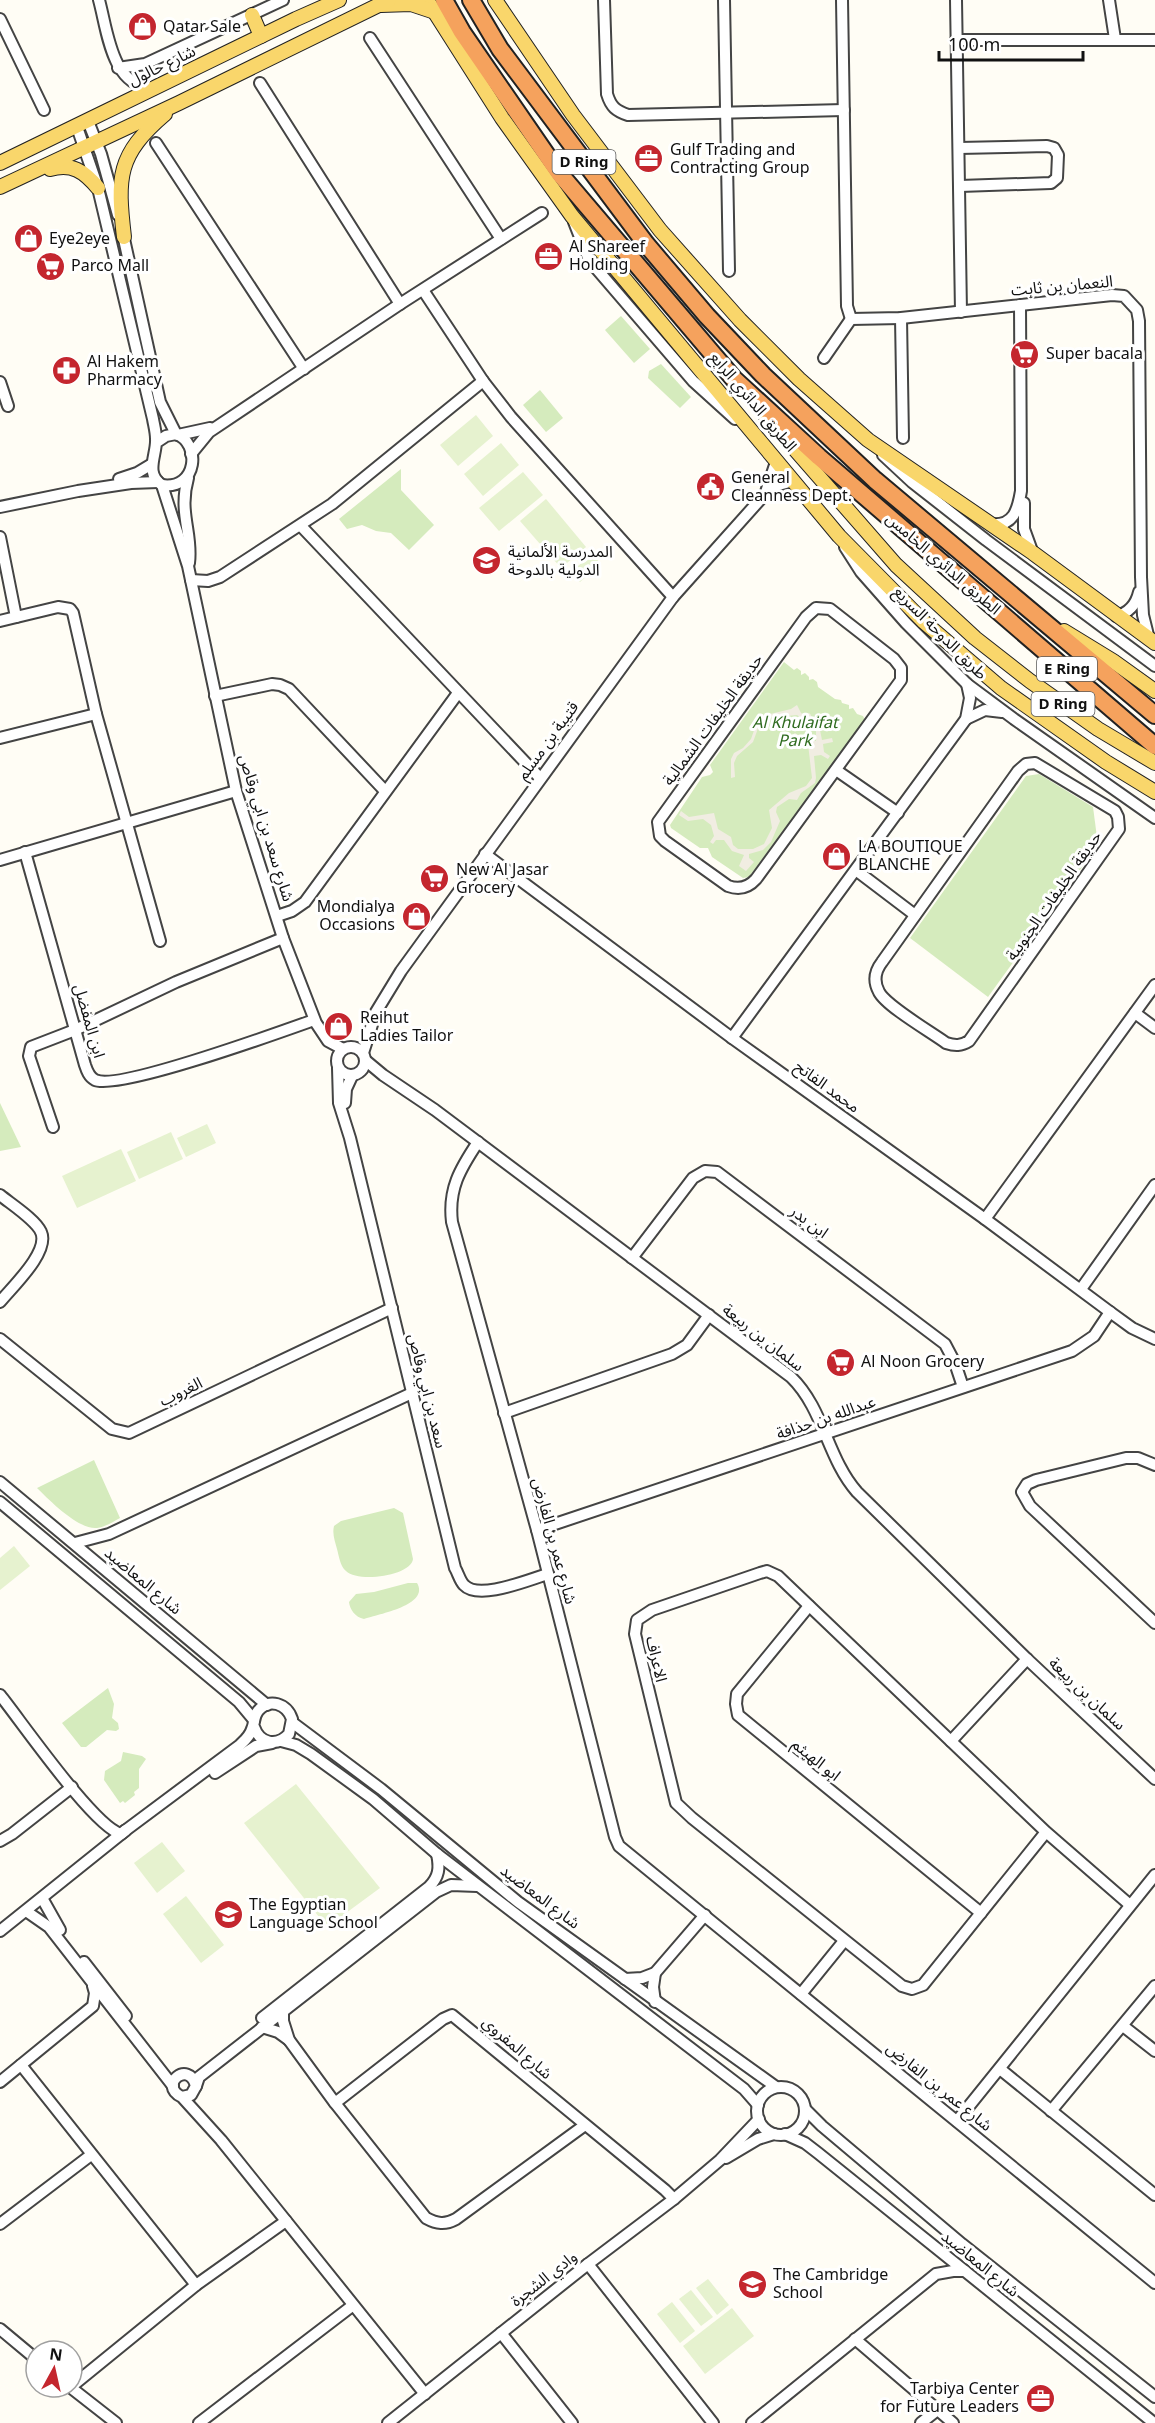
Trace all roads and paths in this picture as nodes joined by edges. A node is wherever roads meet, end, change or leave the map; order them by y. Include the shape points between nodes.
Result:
1 (99, 0) edge
2 (283, 0) edge
3 (339, 0) edge
4 (471, 0) edge
5 (604, 0) edge
6 (724, 0) edge
7 (842, 0) edge
8 (956, 0) edge
9 (1109, 0) edge
10 (498, 2) edge
11 (382, 3) edge
12 (435, 4) edge
13 (252, 15) junction
14 (0, 19) edge
15 (261, 36) junction
16 (370, 38) dead end
17 (1116, 39) junction
18 (956, 40) junction
19 (1155, 40) edge
20 (5, 42) edge
21 (118, 68) junction
22 (260, 82) dead end
23 (153, 88) junction
24 (178, 103) junction
25 (44, 110) dead end
26 (844, 110) junction
27 (726, 112) junction
28 (82, 124) junction
29 (156, 143) dead end
30 (91, 145) junction
31 (959, 148) junction
32 (7, 157) edge
33 (0, 163) edge
34 (19, 178) junction
35 (960, 186) junction
36 (1, 187) edge
37 (98, 188) junction
38 (542, 213) dead end
39 (124, 237) junction
40 (501, 239) junction
41 (729, 271) dead end
42 (423, 290) junction
43 (400, 304) junction
44 (1020, 305) junction
45 (961, 312) junction
46 (902, 318) junction
47 (851, 319) junction
48 (824, 358) dead end
49 (304, 369) junction
50 (734, 378) junction
51 (483, 381) junction
52 (1, 385) edge
53 (8, 406) dead end
54 (216, 427) junction
55 (177, 435) junction
56 (903, 438) dead end
57 (867, 440) junction
58 (157, 442) junction
59 (191, 454) junction
60 (776, 462) junction
61 (152, 464) junction
62 (188, 476) junction
63 (793, 481) junction
64 (160, 484) junction
65 (78, 491) junction
66 (1021, 491) junction
67 (766, 493) junction
68 (0, 507) edge
69 (990, 524) junction
70 (301, 526) junction
71 (839, 536) junction
72 (0, 537) edge
73 (1033, 553) junction
74 (188, 566) junction
75 (1141, 577) junction
76 (191, 580) junction
77 (673, 597) junction
78 (1036, 614) junction
79 (1116, 616) junction
80 (16, 617) junction
81 (0, 621) edge
82 (1152, 641) edge
83 (1155, 666) edge
84 (967, 684) junction
85 (1155, 692) edge
86 (458, 693) junction
87 (215, 696) junction
88 (96, 714) junction
89 (1006, 714) junction
90 (1155, 715) edge
91 (966, 719) junction
92 (0, 738) edge
93 (1155, 746) edge
94 (1155, 763) edge
95 (836, 770) junction
96 (540, 778) junction
97 (236, 791) junction
98 (386, 791) junction
99 (1155, 792) edge
100 (898, 813) junction
101 (1155, 818) edge
102 (126, 823) junction
103 (25, 852) junction
104 (485, 854) junction
105 (0, 860) edge
106 (857, 871) junction
107 (915, 915) junction
108 (277, 916) junction
109 (283, 938) junction
110 (160, 941) dead end
111 (1155, 985) edge
112 (1135, 1013) junction
113 (372, 1020) junction
114 (315, 1022) junction
115 (1155, 1028) edge
116 (75, 1030) junction
117 (732, 1038) junction
118 (346, 1048) junction
119 (364, 1056) junction
120 (338, 1067) junction
121 (356, 1074) junction
122 (393, 1082) junction
123 (345, 1118) junction
124 (53, 1127) dead end
125 (478, 1143) junction
126 (1155, 1185) edge
127 (0, 1195) edge
128 (985, 1219) junction
129 (632, 1258) junction
130 (1081, 1289) junction
131 (0, 1302) edge
132 (392, 1308) junction
133 (1110, 1312) junction
134 (709, 1315) junction
135 (0, 1339) edge
136 (1155, 1339) edge
137 (963, 1387) junction
138 (412, 1393) junction
139 (504, 1413) junction
140 (826, 1435) junction
141 (1155, 1466) edge
142 (0, 1482) edge
143 (0, 1502) edge
144 (537, 1530) junction
145 (109, 1534) junction
146 (75, 1543) junction
147 (100, 1564) junction
148 (548, 1574) junction
149 (809, 1606) junction
150 (1153, 1615) edge
151 (1027, 1659) junction
152 (0, 1695) edge
153 (267, 1705) junction
154 (293, 1723) junction
155 (254, 1724) junction
156 (951, 1741) junction
157 (277, 1742) junction
158 (1153, 1773) edge
159 (72, 1787) junction
160 (95, 1814) junction
161 (126, 1830) junction
162 (1046, 1832) junction
163 (0, 1841) edge
164 (102, 1849) junction
165 (437, 1854) junction
166 (1155, 1875) edge
167 (479, 1886) junction
168 (44, 1900) junction
169 (1130, 1905) junction
170 (28, 1913) junction
171 (981, 1913) junction
172 (705, 1915) junction
173 (0, 1931) edge
174 (0, 1938) edge
175 (844, 1941) junction
176 (655, 1973) junction
177 (625, 1979) junction
178 (92, 1984) junction
179 (1155, 1986) edge
180 (801, 1994) junction
181 (655, 2002) junction
182 (88, 2010) junction
183 (283, 2012) junction
184 (116, 2014) junction
185 (1123, 2026) junction
186 (262, 2027) junction
187 (289, 2040) junction
188 (1155, 2051) edge
189 (21, 2065) junction
190 (1000, 2070) junction
191 (184, 2074) junction
192 (0, 2082) edge
193 (172, 2086) junction
194 (776, 2087) junction
195 (195, 2089) junction
196 (182, 2097) junction
197 (335, 2103) junction
198 (758, 2104) junction
199 (806, 2110) junction
200 (1051, 2111) junction
201 (759, 2119) junction
202 (957, 2121) junction
203 (585, 2125) junction
204 (779, 2134) junction
205 (221, 2140) junction
206 (91, 2155) junction
207 (720, 2160) junction
208 (1155, 2195) edge
209 (674, 2199) junction
210 (286, 2221) junction
211 (0, 2224) edge
212 (937, 2249) junction
213 (588, 2264) junction
214 (965, 2271) junction
215 (936, 2274) junction
216 (1155, 2283) edge
217 (196, 2285) junction
218 (352, 2306) junction
219 (0, 2329) edge
220 (501, 2333) junction
221 (855, 2339) junction
222 (24, 2349) edge
223 (84, 2376) edge
224 (425, 2394) junction
225 (84, 2397) edge
226 (1155, 2397) edge
227 (936, 2411) junction
228 (205, 2421) edge
229 (116, 2423) edge
230 (388, 2423) edge
231 (572, 2423) edge
232 (713, 2423) edge
233 (752, 2423) edge
234 (921, 2423) edge
235 (953, 2423) edge
236 (1154, 2423) edge

1 - 21 street
2 - 13 street
3 - 15 main road, شارع حالول
4 - 78 highway, الطريق الدائري الرابع / D Ring via 500,49 551,119 646,244 707,316 875,480
5 - 27 street via 610,105 628,115
6 - 27 street
7 - 26 street
8 - 18 street
9 - 17 street
10 - 57 main road, D Ring via 617,176 705,283 798,379
11 - 12 main road
11 - 24 main road
12 - 50 highway, الطريق الدائري الرابع / D Ring via 462,32 559,173
12 - 60 main road, الطريق الدائري الرابع / D Ring via 496,109 572,216
13 - 15 main road
13 - 21 street via 145,64
14 - 20 street
15 - 23 main road, شارع حالول
16 - 40 street
17 - 18 street
17 - 19 street
18 - 31 street
20 - 25 street
21 - 23 street via 135,85
22 - 43 street
23 - 28 main road, شارع حالول
24 - 30 main road
24 - 39 main road via 139,139 127,157 119,194
26 - 27 street
26 - 47 street via 847,306
27 - 41 street
28 - 30 street
28 - 32 main road, شارع حالول
29 - 49 street
30 - 34 main road
30 - 37 street
30 - 39 street
31 - 35 street
31 - 35 street via 1047,146 1058,155 1057,178 1051,183
32 - 33 main road, شارع حالول
34 - 36 main road
34 - 37 main road via 68,166 81,171
35 - 45 street
37 - 58 street
38 - 40 street
39 - 55 street via 160,402
40 - 42 street
42 - 43 street
42 - 51 street
43 - 49 street
44 - 45 street, النعمان بن ثابت
44 - 66 street
44 - 75 street, النعمان بن ثابت via 1112,295 1124,296 1137,310
45 - 46 street, النعمان بن ثابت
46 - 47 street, النعمان بن ثابت
46 - 56 street
47 - 48 street
49 - 54 street
50 - 93 highway, الطريق الدائري الخامس / E Ring via 819,457
50 - 94 main road, الطريق الدائري الرابع / D Ring via 896,565 975,638 1098,729
51 - 70 street
51 - 77 street
52 - 53 street
54 - 55 street
54 - 59 street
55 - 58 street
55 - 59 street via 188,443
57 - 69 main road, D Ring
57 - 83 street via 912,482
58 - 61 street
59 - 62 street
60 - 63 main road, الطريق الدائري الرابع / D Ring
60 - 67 street, قتيبة بن مسلم
61 - 64 street via 153,475
61 - 65 street via 129,476
62 - 64 street via 179,484
62 - 74 street, شارع سعد بن ابي وقاص via 183,501
63 - 67 street, قتيبة بن مسلم via 781,483
63 - 71 main road, الطريق الدائري الرابع / D Ring
64 - 65 street via 131,483
64 - 74 street, شارع سعد بن ابي وقاص
65 - 68 street
66 - 69 street via 1014,516 1006,523
66 - 73 street via 1024,529
67 - 77 street, قتيبة بن مسلم
69 - 73 main road, D Ring
70 - 76 street via 220,577
70 - 86 street
71 - 84 street, طريق الدوحة السريع via 861,572
71 - 99 main road, الطريق الدائري الرابع / D Ring via 924,622 1001,688
72 - 80 street
73 - 79 main road, D Ring
74 - 76 street, شارع سعد بن ابي وقاص
75 - 79 street, النعمان بن ثابت via 1134,606
75 - 82 street, النعمان بن ثابت via 1143,615
76 - 87 street, شارع سعد بن ابي وقاص
77 - 96 street, قتيبة بن مسلم
78 - 85 main road, الطريق الدائري الرابع / D Ring
78 - 90 highway, E Ring
79 - 82 main road, D Ring
80 - 81 street
80 - 88 street via 58,607 70,609
84 - 89 street, طريق الدوحة السريع
84 - 91 street via 970,698
86 - 96 street
86 - 98 street
87 - 97 street, شارع سعد بن ابي وقاص
87 - 98 street via 272,684 289,689
88 - 92 street
88 - 102 street
89 - 91 street via 985,710
89 - 101 street, طريق الدوحة السريع
91 - 100 street
95 - 95 street, حديقة الخليفات الشمالية via 898,685 902,669 836,613 824,608 806,617 662,816 660,836 728,886 746,887 756,879
95 - 100 street
96 - 104 street, قتيبة بن مسلم
97 - 102 street
97 - 108 street, شارع سعد بن ابي وقاص
98 - 108 street via 305,902
100 - 106 street
102 - 103 street
102 - 110 street
103 - 105 street
103 - 116 street, ابن المفضل
104 - 113 street, قتيبة بن مسلم via 401,971
104 - 117 street, محمد الفاتح
106 - 107 street
106 - 117 street
107 - 107 street, حديقة الخليفات الجنوبية via 878,968 878,991 946,1043 964,1044 1102,856 1119,829 1118,817 1110,807 1039,764 1026,764
108 - 109 street, شارع سعد بن ابي وقاص
109 - 114 street, شارع سعد بن ابي وقاص
109 - 116 street via 176,982
111 - 112 street
112 - 115 street
112 - 128 street
113 - 118 street, قتيبة بن مسلم
113 - 119 street, قتيبة بن مسلم
114 - 116 street, ابن المفضل via 213,1055 104,1082 89,1074
114 - 118 street, شارع سعد بن ابي وقاص via 328,1041
114 - 120 street, شارع سعد بن ابي وقاص
116 - 124 street via 28,1050
117 - 128 street, محمد الفاتح
118 - 119 street via 356,1048
118 - 120 street via 338,1055
119 - 121 street via 364,1067
119 - 122 street, سلمان بن ربيعة
120 - 121 street via 344,1074
120 - 123 street via 339,1103
121 - 122 street, سلمان بن ربيعة
121 - 123 street via 345,1094
122 - 125 street, سلمان بن ربيعة
123 - 132 street, سعد بن ابي وقاص
125 - 129 street, سلمان بن ربيعة
125 - 139 street, شارع عمر بن الفارض via 455,1180 450,1208
126 - 130 street
127 - 131 street via 35,1224 43,1240 37,1257
128 - 130 street, محمد الفاتح
129 - 134 street, سلمان بن ربيعة
129 - 137 street, ابن بدر via 693,1178 705,1171 717,1172 945,1344
130 - 133 street, محمد الفاتح
132 - 135 street, الغروب via 129,1433 112,1429
132 - 138 street, سعد بن ابي وقاص
133 - 136 street, محمد الفاتح
133 - 137 street, عبدالله بن حذافة via 1094,1336 1072,1351
134 - 139 street via 687,1346 672,1354
134 - 140 street, سلمان بن ربيعة via 799,1385
137 - 140 street, عبدالله بن حذافة
138 - 145 street
138 - 148 street, سعد بن ابي وقاص via 455,1568 464,1586 484,1591
139 - 144 street, شارع عمر بن الفارض
140 - 144 street, عبدالله بن حذافة
140 - 151 street, سلمان بن ربيعة via 842,1474 856,1492
141 - 150 street via 1138,1458 1126,1458 1036,1480 1022,1492 1030,1506
142 - 146 street, شارع المعاضيد
143 - 155 street, شارع المعاضيد via 239,1702
144 - 148 street, شارع عمر بن الفارض
145 - 146 street
145 - 147 street via 98,1549
146 - 147 street, شارع المعاضيد
147 - 153 street, شارع المعاضيد
148 - 172 street, شارع عمر بن الفارض via 619,1846
149 - 156 street, الاعراف
149 - 171 street, ابو الهيثم via 737,1694 738,1715
149 - 175 street, الاعراف via 778,1576 767,1571 645,1612 636,1623 635,1634 676,1803
151 - 156 street
151 - 158 street, سلمان بن ربيعة
152 - 159 street
153 - 154 street via 275,1703 286,1708
153 - 155 street via 259,1710
154 - 157 street via 290,1734
154 - 177 street, شارع المعاضيد via 381,1789 518,1902
155 - 157 street via 260,1738
155 - 161 street via 240,1745
156 - 162 street, الاعراف
157 - 165 street, شارع المعاضيد via 296,1745 311,1754 373,1799
157 - 168 street via 256,1746 234,1759
159 - 160 street
159 - 163 street
160 - 161 street via 114,1832 121,1834
160 - 164 street via 109,1836
161 - 164 street
162 - 169 street, الاعراف
162 - 171 street, الاعراف
164 - 168 street
165 - 167 street, شارع المعاضيد
165 - 191 street via 439,1872 429,1887 204,2065
166 - 169 street
167 - 183 street via 451,1885 436,1892
167 - 198 street, شارع المعاضيد via 744,2089
168 - 170 street
168 - 191 street via 53,1921 164,2065
169 - 190 street
170 - 173 street
170 - 174 street
170 - 178 street via 49,1927
171 - 175 street, الاعراف via 916,1989 902,1986
172 - 176 street
172 - 180 street, شارع عمر بن الفارض
175 - 180 street
176 - 177 street
176 - 181 street
177 - 181 street, شارع المعاضيد
178 - 182 street via 95,1999
178 - 184 street
179 - 185 street
180 - 202 street, شارع عمر بن الفارض
181 - 194 street, شارع المعاضيد
182 - 184 street
182 - 189 street
183 - 186 street
183 - 187 street
184 - 193 street
185 - 188 street
185 - 200 street
186 - 187 street
186 - 195 street via 199,2077
187 - 197 street
189 - 192 street
189 - 206 street
190 - 200 street
190 - 202 street
191 - 193 street
191 - 195 street via 194,2078
193 - 196 street
194 - 198 street via 764,2094
194 - 199 street via 796,2091
195 - 196 street
195 - 205 street via 197,2104
196 - 205 street
197 - 203 street, شارع المفروي via 452,2015
197 - 203 street via 426,2218 439,2223 456,2219
198 - 201 street
199 - 204 street via 800,2126
199 - 226 street, شارع المعاضيد via 953,2236
200 - 208 street
201 - 204 street via 765,2128
201 - 207 street, وادي الشجرة
202 - 216 street, شارع عمر بن الفارض
203 - 209 street, شارع المفروي
204 - 207 street, وادي الشجرة via 758,2139
204 - 212 street, شارع المعاضيد via 805,2143
205 - 210 street
206 - 211 street
206 - 217 street
207 - 209 street, وادي الشجرة
209 - 213 street, وادي الشجرة
210 - 217 street
210 - 218 street
212 - 214 street, شارع المعاضيد
212 - 215 street
213 - 220 street, وادي الشجرة
213 - 232 street
214 - 215 street
214 - 236 street, شارع المعاضيد
215 - 221 street
217 - 223 street
218 - 224 street
218 - 228 street
219 - 222 street
220 - 224 street, وادي الشجرة
220 - 231 street
221 - 227 street
221 - 233 street
224 - 230 street, وادي الشجرة
225 - 229 street
227 - 234 street
227 - 235 street

